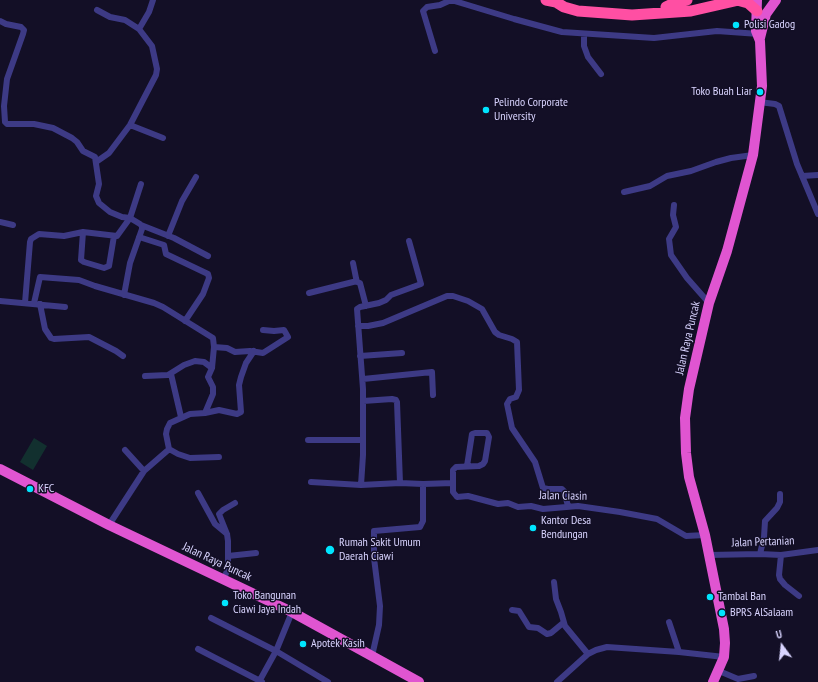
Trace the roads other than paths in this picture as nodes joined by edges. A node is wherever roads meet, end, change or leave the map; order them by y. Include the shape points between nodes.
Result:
1 (153, 0) edge
2 (451, 0) edge
3 (687, 0) edge
4 (706, 0) edge
5 (738, 0) edge
6 (776, 0) edge
7 (551, 1) edge
8 (757, 5) edge
9 (666, 7) junction
10 (97, 10) dead end
11 (0, 21) edge
12 (139, 29) junction
13 (584, 34) junction
14 (759, 36) junction
15 (435, 52) dead end
16 (601, 74) dead end
17 (760, 102) junction
18 (130, 125) junction
19 (163, 138) dead end
20 (753, 156) junction
21 (96, 162) junction
22 (818, 175) edge
23 (802, 176) junction
24 (196, 177) dead end
25 (141, 184) dead end
26 (624, 192) dead end
27 (674, 205) dead end
28 (818, 214) edge
29 (130, 218) junction
30 (0, 222) edge
31 (13, 225) dead end
32 (141, 225) junction
33 (83, 232) junction
34 (114, 236) junction
35 (168, 236) junction
36 (139, 237) junction
37 (409, 241) dead end
38 (208, 256) dead end
39 (353, 263) dead end
40 (28, 275) junction
41 (36, 276) dead end
42 (357, 281) junction
43 (309, 293) dead end
44 (124, 295) junction
45 (0, 301) edge
46 (25, 303) junction
47 (709, 303) junction
48 (37, 304) junction
49 (366, 306) junction
50 (65, 307) dead end
51 (185, 321) junction
52 (358, 326) junction
53 (263, 330) dead end
54 (214, 347) junction
55 (254, 351) junction
56 (402, 353) dead end
57 (123, 356) dead end
58 (360, 356) junction
59 (212, 368) junction
60 (171, 374) junction
61 (145, 376) dead end
62 (363, 379) junction
63 (433, 395) dead end
64 (363, 401) junction
65 (205, 414) junction
66 (181, 417) junction
67 (308, 440) dead end
68 (363, 440) junction
69 (169, 449) junction
70 (125, 450) dead end
71 (219, 457) dead end
72 (467, 466) junction
73 (0, 470) edge
74 (144, 471) junction
75 (311, 482) dead end
76 (400, 483) junction
77 (452, 483) junction
78 (423, 484) junction
79 (361, 485) junction
80 (198, 493) dead end
81 (780, 494) dead end
82 (235, 503) dead end
83 (568, 506) junction
84 (109, 525) junction
85 (227, 534) junction
86 (705, 535) junction
87 (818, 550) edge
88 (256, 552) dead end
89 (760, 554) junction
90 (709, 555) junction
91 (781, 555) junction
92 (228, 556) junction
93 (223, 580) junction
94 (554, 582) dead end
95 (799, 596) dead end
96 (512, 610) dead end
97 (292, 612) junction
98 (210, 618) dead end
99 (669, 622) dead end
100 (564, 623) junction
101 (198, 649) dead end
102 (276, 651) junction
103 (679, 652) junction
104 (588, 654) junction
105 (372, 656) junction
106 (724, 657) junction
107 (718, 671) junction
108 (754, 676) dead end
109 (261, 681) edge
110 (559, 681) edge
111 (328, 682) edge
112 (420, 682) edge
113 (713, 682) edge

1 - 12 street
2 - 13 street via 514,20 562,32
2 - 15 street via 427,7 423,11
3 - 9 highway
4 - 9 highway
5 - 7 highway via 691,11 632,15 578,10
5 - 8 highway
6 - 14 highway via 766,14
7 - 9 highway via 616,8
8 - 14 highway, Jalan Raya Puncak via 756,27
10 - 12 street via 110,17 125,20
11 - 21 street via 24,30 7,79 5,122 53,128 75,140 83,151 94,156
12 - 18 street via 154,49 157,70
13 - 14 street via 654,38 717,32
13 - 16 street via 584,46 588,57
14 - 17 highway, Jalan Raya Puncak via 762,86
17 - 20 highway, Jalan Raya Puncak
17 - 23 street via 779,106
18 - 19 street
18 - 21 street via 109,153
20 - 26 street via 716,162 668,176 650,186
20 - 47 highway, Jalan Raya Puncak via 727,250
21 - 29 street via 99,184 97,200 110,212
22 - 23 street
23 - 28 street
24 - 35 street via 182,201
25 - 29 street
27 - 47 street via 676,227 669,239 671,255
29 - 32 street
29 - 34 street
30 - 31 street
32 - 35 street
32 - 36 street
33 - 34 street
33 - 34 street via 81,260 104,268 109,266
33 - 40 street via 65,236 43,234 34,237 30,242
35 - 38 street
36 - 44 street via 130,263
36 - 51 street via 164,245 166,254 208,274 209,279 203,294
37 - 49 street via 421,284 379,303
39 - 42 street
40 - 41 street
40 - 46 street
42 - 43 street
42 - 49 street via 360,283
44 - 48 street via 79,280 40,277
44 - 51 street via 154,303
45 - 46 street
46 - 48 street
47 - 86 highway, Jalan Raya Puncak via 684,418 688,477
48 - 50 street
48 - 57 street via 45,329 51,338 89,337
49 - 52 street via 357,309
51 - 54 street via 212,338
52 - 58 street
52 - 83 street via 383,322 447,296 468,301 482,308 499,336 517,342 519,390 508,404 512,428 535,462 543,488 562,489
53 - 55 street via 284,330 288,337 265,352
54 - 55 street via 227,348 234,352
54 - 59 street
55 - 65 street via 246,363 239,385 240,412 237,414 219,410
56 - 58 street
58 - 62 street
59 - 60 street via 204,362 195,361
59 - 65 street via 208,377 213,387 212,394
60 - 61 street
60 - 66 street
62 - 63 street via 432,372
62 - 64 street
64 - 68 street
64 - 76 street via 392,399 397,402
65 - 66 street via 192,413
66 - 69 street via 170,423 167,429
67 - 68 street
68 - 79 street
69 - 71 street via 190,458
69 - 74 street
70 - 74 street
72 - 72 street via 480,466 484,463 488,434 472,434
72 - 77 street via 454,469
73 - 84 highway, Jalan Raya Puncak
74 - 84 street
75 - 79 street
76 - 78 street
76 - 79 street
77 - 78 street
77 - 83 street, Jalan Ciasin via 457,497 468,496 518,507 531,506 543,509
78 - 105 street via 422,525 418,528 374,531 374,558 380,606 379,625
80 - 85 street via 215,524
81 - 89 street via 777,508 765,522
82 - 85 street via 220,514
83 - 86 street, Jalan Ciasin via 653,518 686,536
84 - 93 highway, Jalan Raya Puncak
85 - 92 street
86 - 90 highway, Jalan Raya Puncak
87 - 91 street, Jalan Pertanian
88 - 92 street
89 - 90 street, Jalan Pertanian
89 - 91 street, Jalan Pertanian
90 - 106 highway, Jalan Raya Puncak via 724,629
91 - 95 street via 780,579
92 - 93 street via 228,569
93 - 97 highway, Jalan Raya Puncak
94 - 100 street via 555,595
96 - 100 street via 519,611 529,628 538,628 547,634
97 - 102 street
97 - 105 highway, Jalan Raya Puncak
98 - 102 street
99 - 103 street
100 - 104 street
101 - 109 street
102 - 109 street
102 - 111 street
103 - 104 street via 607,647
103 - 106 street
104 - 110 street
105 - 112 highway, Jalan Raya Puncak
106 - 107 highway, Jalan Raya Puncak
107 - 108 street via 738,679
107 - 113 highway, Jalan Raya Puncak

